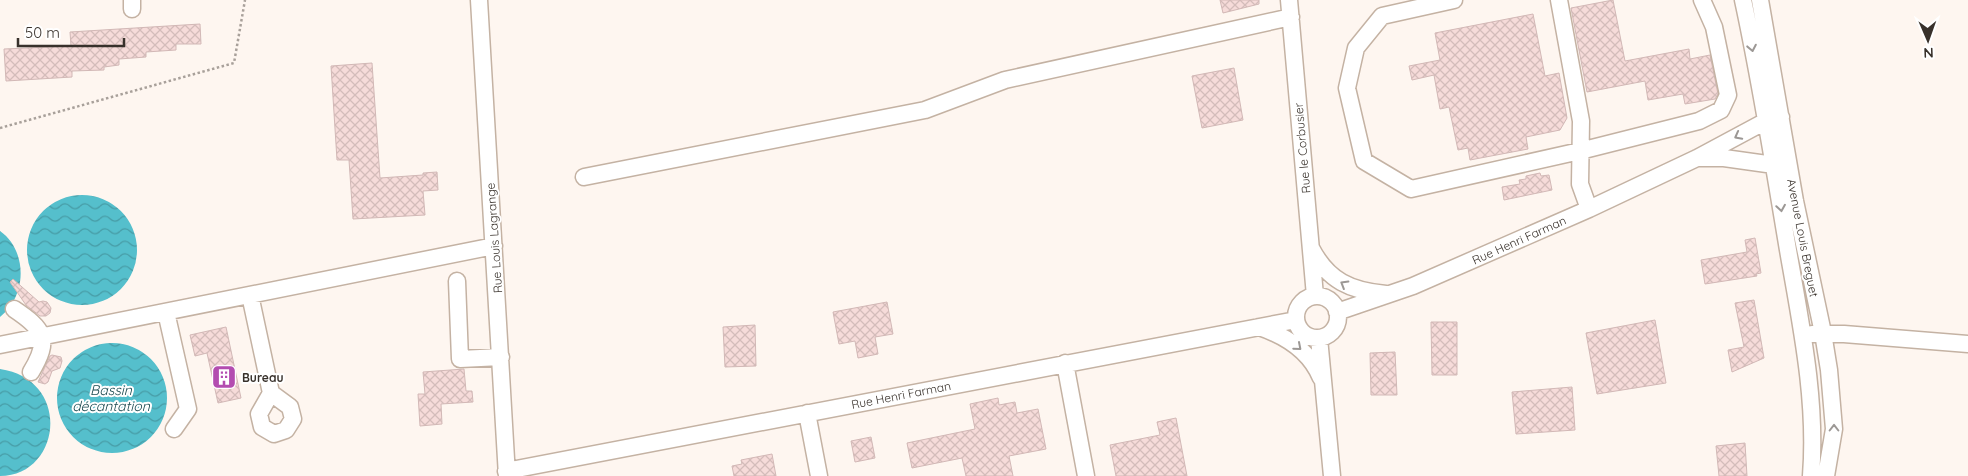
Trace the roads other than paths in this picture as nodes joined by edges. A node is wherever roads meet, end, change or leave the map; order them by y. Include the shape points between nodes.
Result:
1 (479, 0) edge
2 (1289, 0) edge
3 (1454, 0) edge
4 (1559, 0) edge
5 (1702, 0) edge
6 (1743, 0) edge
7 (1760, 0) edge
8 (1291, 17) junction
9 (1774, 119) junction
10 (1580, 151) junction
11 (1697, 158) junction
12 (1781, 164) junction
13 (584, 177) dead end
14 (1589, 209) junction
15 (494, 246) junction
16 (1310, 246) junction
17 (457, 281) dead end
18 (250, 295) junction
19 (1391, 295) junction
20 (1315, 296) junction
21 (14, 309) dead end
22 (166, 312) junction
23 (1337, 312) junction
24 (1296, 320) junction
25 (1259, 327) junction
26 (1823, 333) junction
27 (1802, 335) junction
28 (43, 336) junction
29 (1319, 338) junction
30 (0, 344) edge
31 (1968, 344) edge
32 (501, 357) junction
33 (1065, 364) junction
34 (31, 372) dead end
35 (1323, 382) junction
36 (271, 393) dead end
37 (807, 413) junction
38 (174, 429) dead end
39 (507, 473) edge
40 (819, 476) edge
41 (1086, 476) edge
42 (1332, 476) edge
43 (1811, 476) edge
44 (1826, 476) edge

1 - 15 street, Rue Louis Lagrange
2 - 8 street, Rue le Corbusier
3 - 10 street via 1382,16 1356,48 1347,88 1364,162 1411,189
4 - 10 street via 1581,121
5 - 10 street via 1714,27 1728,95 1721,110 1699,120
6 -> 9 street, Avenue Louis Breguet
7 - 9 street, Avenue Louis Breguet
8 - 13 street via 1005,80 925,110
8 - 16 street, Rue le Corbusier
9 -> 11 street, Rue Henri Farman
9 - 12 street, Avenue Louis Breguet
10 - 14 street via 1580,184
11 - 12 street, Rue Henri Farman
11 - 14 street, Rue Henri Farman
12 - 26 street, Avenue Louis Breguet
12 -> 27 street, Avenue Louis Breguet
14 - 19 street, Rue Henri Farman
15 - 18 street via 283,283
15 - 32 street, Rue Louis Lagrange
19 -> 16 street via 1366,292 1343,284 1324,266
16 - 20 street, Rue le Corbusier
17 - 32 street via 460,359
18 - 22 street
18 - 36 street
19 - 23 street, Rue Henri Farman
20 - 23 street via 1330,300
20 - 24 street via 1299,306
21 - 28 street via 38,327
22 - 28 street
22 - 38 street via 188,409
23 - 29 street via 1334,330
24 - 25 street, Rue Henri Farman
24 - 29 street via 1302,332
25 - 33 street, Rue Henri Farman
25 -> 35 street via 1301,350
26 - 27 street
26 - 31 street
44 -> 26 street, Avenue Louis Breguet via 1834,429
27 - 43 street, Avenue Louis Breguet via 1811,408
28 - 30 street
28 - 34 street via 43,348
29 - 35 street
32 - 39 street, Rue Louis Lagrange
33 - 37 street, Rue Henri Farman
33 - 41 street
35 - 42 street
37 - 39 street, Rue Henri Farman
37 - 40 street

